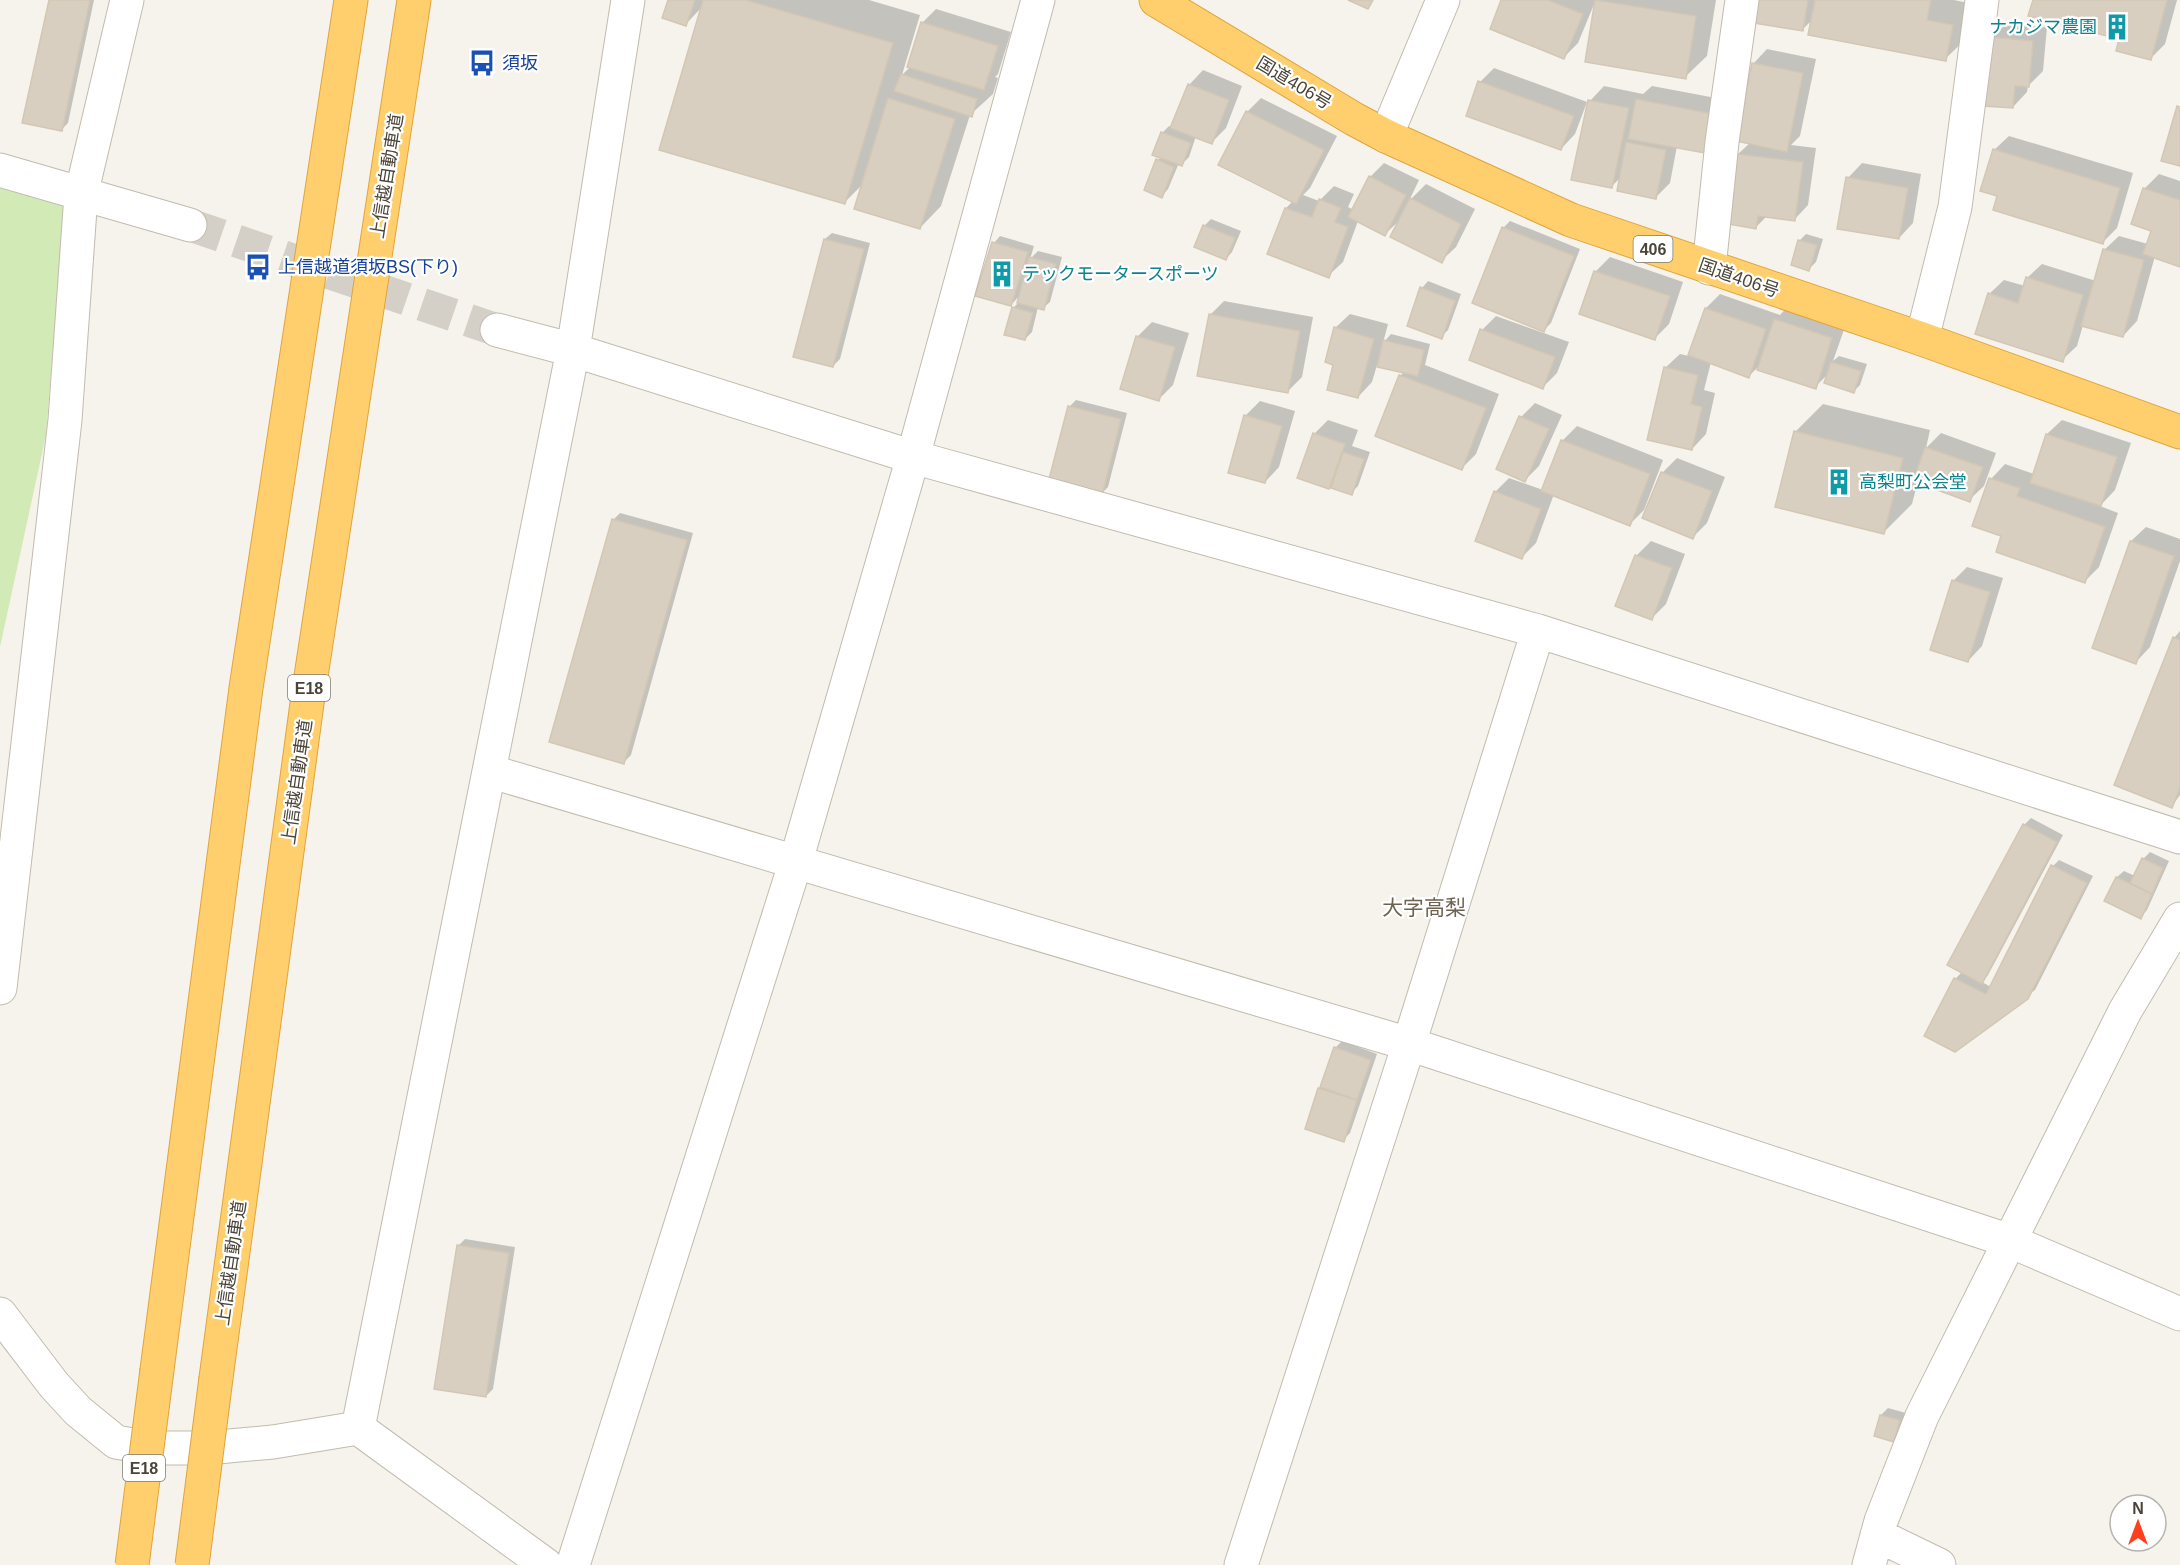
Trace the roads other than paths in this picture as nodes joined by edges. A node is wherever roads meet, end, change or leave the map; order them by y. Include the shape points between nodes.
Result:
1 (127, 0) edge
2 (351, 0) edge
3 (414, 0) edge
4 (628, 0) edge
5 (1038, 0) edge
6 (1156, 0) edge
7 (1443, 0) edge
8 (1742, 0) edge
9 (1982, 0) edge
10 (1386, 136) junction
11 (0, 170) edge
12 (81, 195) junction
13 (190, 225) tunnel mouth
14 (1708, 268) junction
15 (497, 330) tunnel mouth
16 (1922, 339) junction
17 (573, 350) junction
18 (2180, 432) edge
19 (913, 457) junction
20 (1538, 631) junction
21 (489, 771) junction
22 (2180, 837) edge
23 (796, 861) junction
24 (2180, 919) edge
25 (0, 988) edge
26 (1409, 1044) junction
27 (2010, 1241) junction
28 (0, 1314) edge
29 (2180, 1314) edge
30 (358, 1428) junction
31 (1873, 1550) edge
32 (132, 1565) edge
33 (192, 1565) edge
34 (546, 1565) edge
35 (573, 1565) edge
36 (1242, 1565) edge
37 (1939, 1565) edge

1 - 12 street
2 - 32 highway, E18, bridge via 246,688
3 - 33 highway, 上信越自動車道 / E18, bridge via 308,696
4 - 17 street
5 - 19 street
6 - 10 highway, 国道406号 / 406
7 - 10 street
8 - 14 street
9 - 16 street via 1955,207
10 - 14 highway, 国道406号 / 406 via 1571,220
11 - 12 street
12 - 13 street
12 - 25 street via 65,420
14 - 16 highway, 国道406号 / 406
15 - 17 street
16 - 18 highway, 国道406号 / 406
17 - 19 street
17 - 21 street
19 - 20 street
19 - 23 street
20 - 22 street
20 - 26 street
21 - 23 street
21 - 30 street
23 - 26 street
23 - 35 street
24 - 27 street via 2125,1011
26 - 27 street
26 - 36 street
27 - 29 street
27 - 31 street via 1922,1416
28 - 30 street via 54,1385 116,1443 150,1448 207,1448 273,1443
30 - 34 street
31 - 37 street

